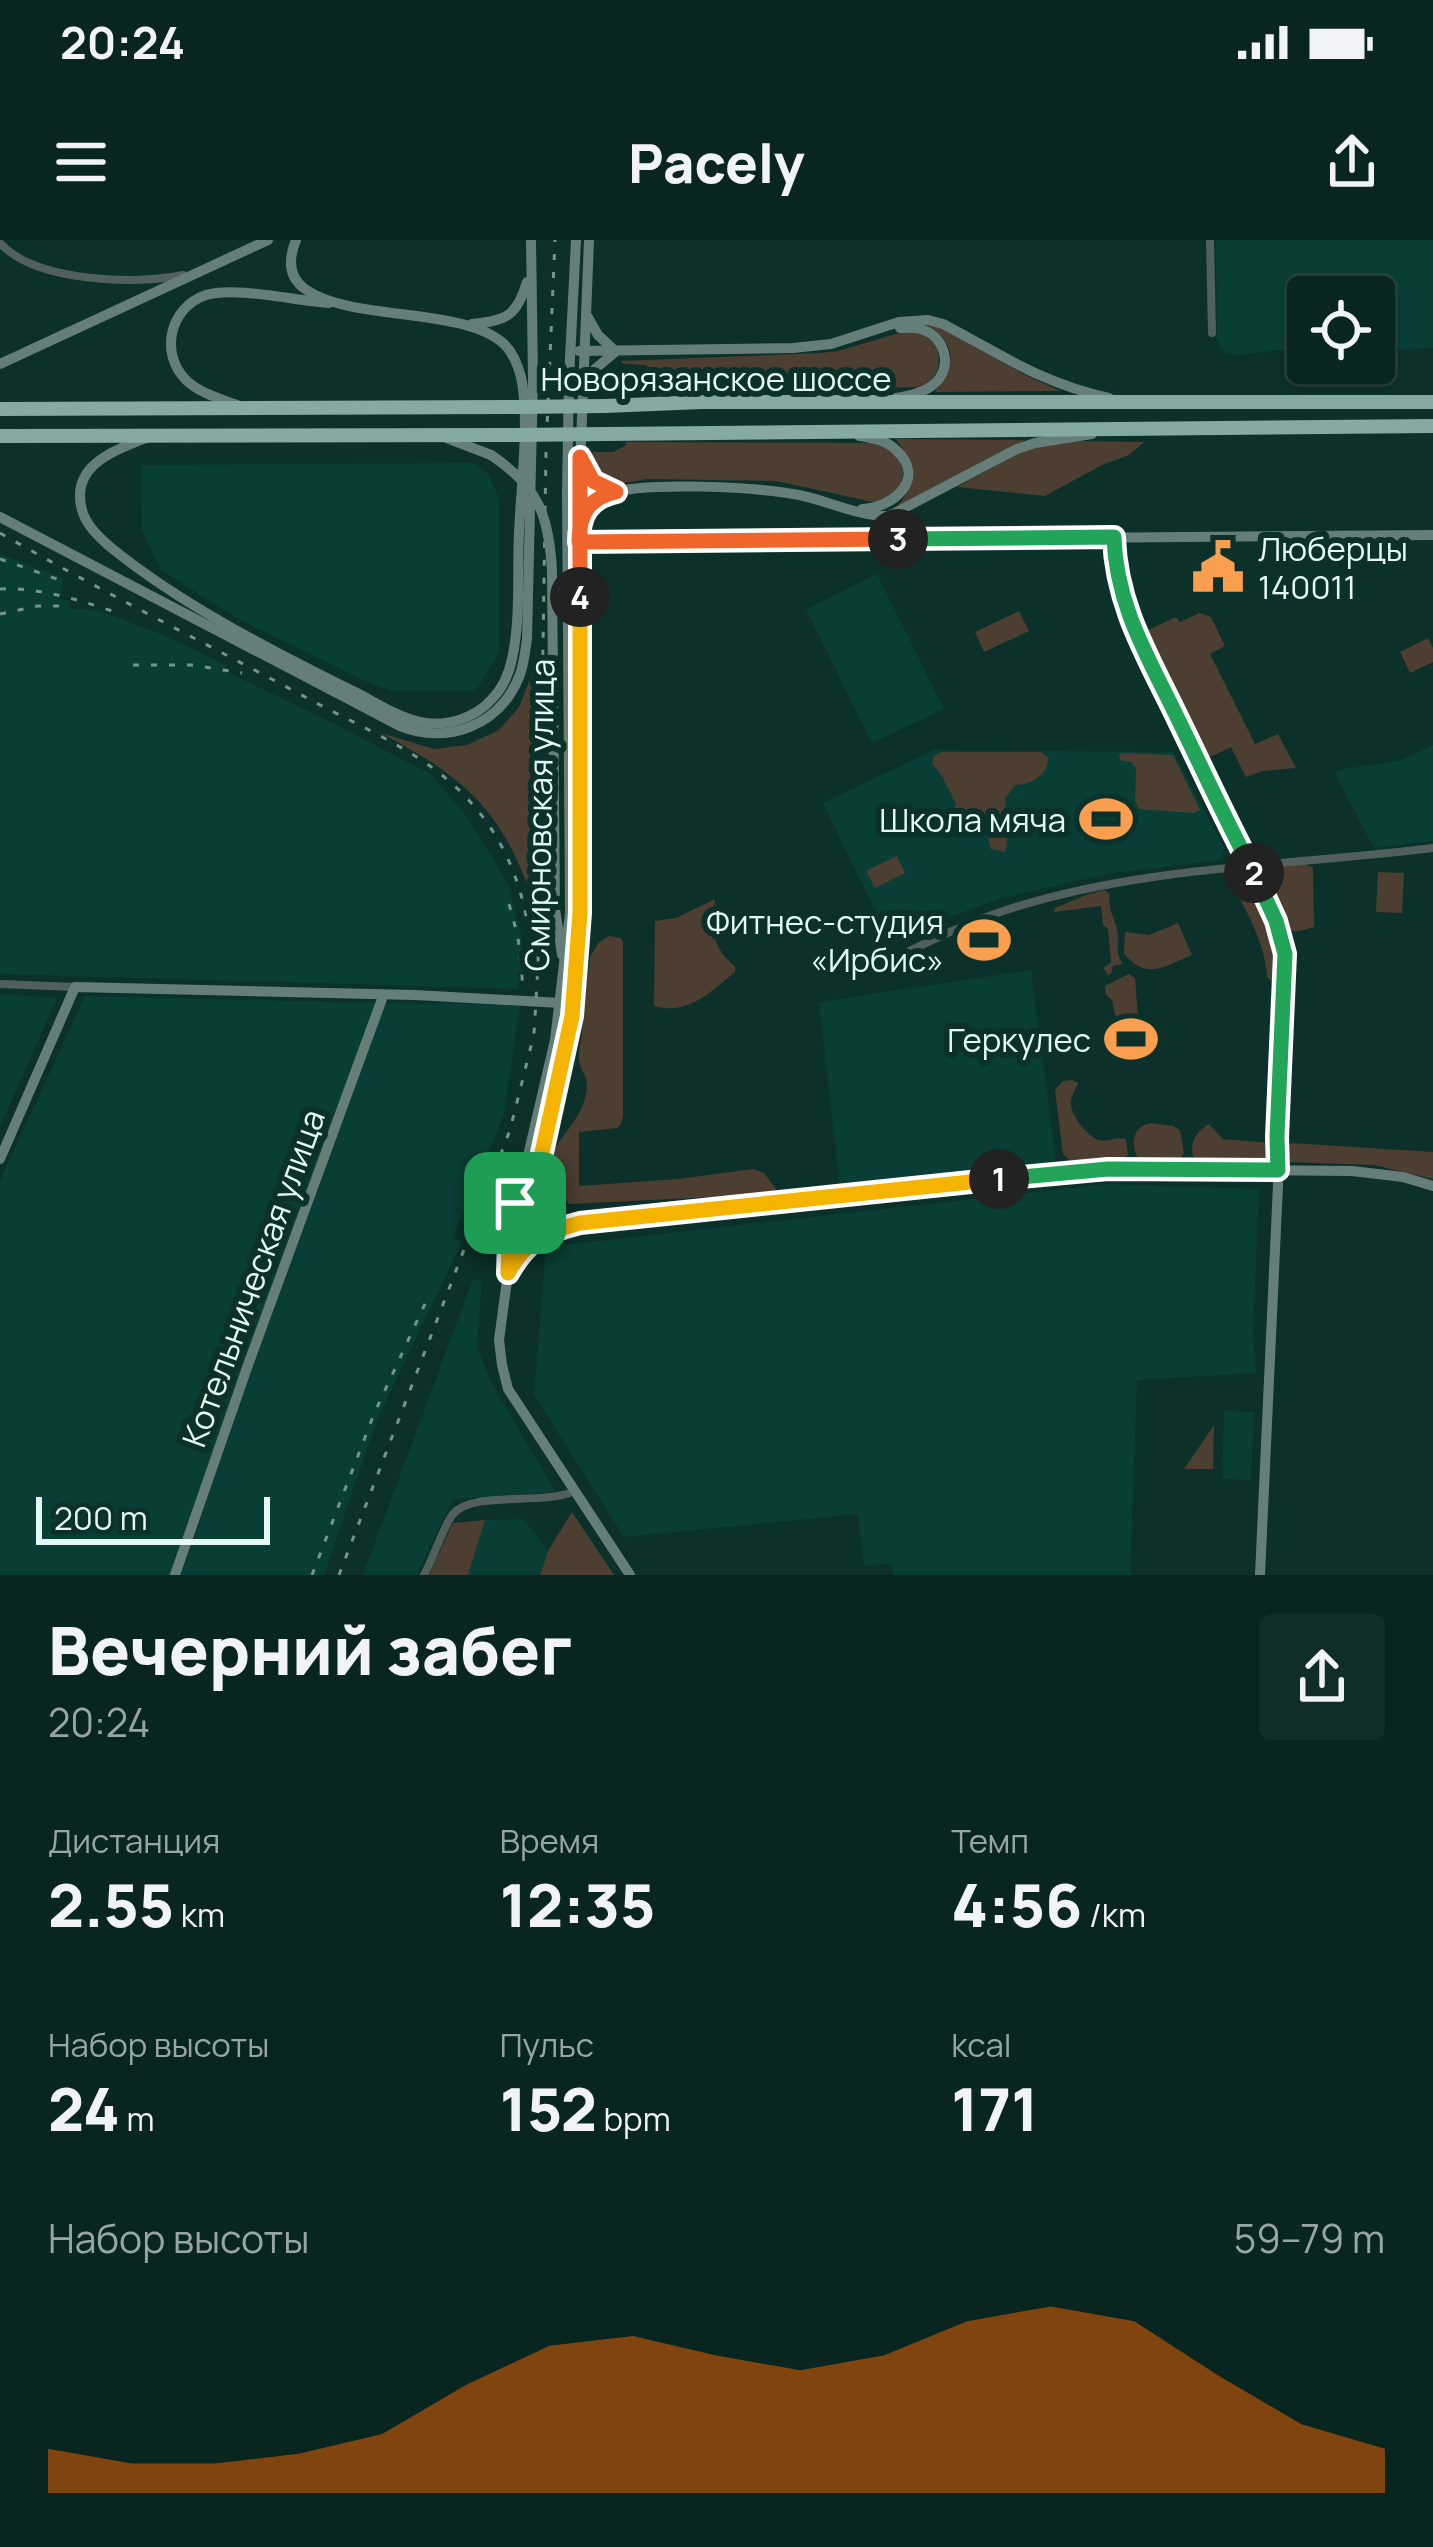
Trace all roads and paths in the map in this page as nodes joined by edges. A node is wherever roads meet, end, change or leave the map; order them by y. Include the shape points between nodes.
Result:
1 (268, 240) edge
2 (296, 240) edge
3 (531, 240) edge
4 (575, 240) edge
5 (589, 240) edge
6 (1210, 240) edge
7 (0, 243) edge
8 (202, 270) junction
9 (530, 273) junction
10 (351, 305) junction
11 (585, 311) junction
12 (463, 325) junction
13 (879, 329) junction
14 (1212, 333) dead end
15 (576, 351) junction
16 (616, 352) junction
17 (0, 364) edge
18 (581, 391) junction
19 (1433, 402) edge
20 (871, 403) junction
21 (1154, 404) junction
22 (247, 408) junction
23 (0, 409) edge
24 (1433, 426) edge
25 (1113, 430) junction
26 (823, 431) junction
27 (153, 435) junction
28 (435, 435) junction
29 (0, 436) edge
30 (580, 457) junction
31 (616, 492) junction
32 (573, 493) junction
33 (853, 509) junction
34 (0, 517) edge
35 (579, 525) junction
36 (1433, 535) edge
37 (1114, 537) junction
38 (579, 542) junction
39 (1433, 848) edge
40 (1250, 867) junction
41 (872, 969) dead end
42 (565, 976) junction
43 (0, 984) edge
44 (76, 987) junction
45 (338, 994) junction
46 (465, 998) junction
47 (382, 999) junction
48 (561, 1003) junction
49 (0, 1159) edge
50 (1278, 1170) junction
51 (1433, 1186) edge
52 (546, 1202) junction
53 (515, 1203) junction
54 (511, 1223) junction
55 (580, 1223) junction
56 (542, 1234) junction
57 (508, 1273) junction
58 (574, 1491) junction
59 (175, 1575) edge
60 (424, 1575) edge
61 (630, 1575) edge
62 (1260, 1575) edge

1 - 8 main road
2 - 10 main road via 290,264 298,282
3 - 9 main road
4 - 15 main road
5 - 11 main road
6 - 14 street
7 - 8 street via 39,267 79,275 150,279
8 - 17 main road
9 - 12 main road via 508,315
9 - 34 main road via 527,639 510,693 473,726 440,735 400,726
10 - 12 main road
10 - 22 main road via 223,292 181,311 170,346 179,371 197,389
11 - 15 main road
11 - 16 main road
12 - 27 main road via 512,355 523,425 513,657 501,688 468,716 440,724 404,716 217,617 111,548 81,508 81,486 98,459
13 - 16 main road via 793,348
13 - 20 main road via 920,328 937,339 946,361 923,391
13 - 21 main road via 943,324 1048,381
15 - 16 main road
15 - 18 main road
15 - 32 main road
16 - 18 main road
18 - 30 main road
19 - 21 highway, Новорязанское шоссе
20 - 21 highway, Новорязанское шоссе
20 - 22 highway, Новорязанское шоссе, bridge
22 - 23 highway, Новорязанское шоссе
24 - 25 highway, Новорязанское шоссе
25 - 26 highway, Новорязанское шоссе
25 - 33 main road via 1018,449 889,516
26 - 28 highway, Новорязанское шоссе, bridge
26 - 33 main road via 878,440 904,460 898,496
27 - 28 highway, Новорязанское шоссе
27 - 29 highway, Новорязанское шоссе
28 - 42 main road, bridge via 490,455 521,479 544,514 554,651 555,909
30 - 31 main road via 593,481
30 - 32 main road
31 - 33 main road via 754,490
31 - 35 main road via 595,500
32 - 35 main road, Смирновская улица
32 - 42 main road, Смирновская улица
35 - 38 main road, Смирновская улица
36 - 37 main road
37 - 38 main road
37 - 40 main road via 1127,613
38 - 52 main road, Смирновская улица via 580,913 572,1016 538,1171
39 - 40 street
40 - 41 street via 1042,900
40 - 50 main road via 1285,954
42 - 48 main road, Смирновская улица
43 - 44 street
44 - 45 main road
44 - 49 main road
45 - 46 main road
45 - 47 main road
46 - 47 main road
46 - 48 main road
47 - 59 main road, Котельническая улица
48 - 53 main road, Смирновская улица
50 - 51 main road
50 - 55 main road via 1108,1169
50 - 62 main road
52 - 53 main road via 529,1196
52 - 55 main road
52 - 56 main road, Смирновская улица via 551,1219
53 - 54 main road, Смирновская улица
54 - 56 main road via 525,1237
54 - 57 main road, Смирновская улица
55 - 56 main road
56 - 57 main road
57 - 58 main road, Смирновская улица via 499,1340 508,1389
58 - 60 street via 456,1509
58 - 61 main road, Смирновская улица

